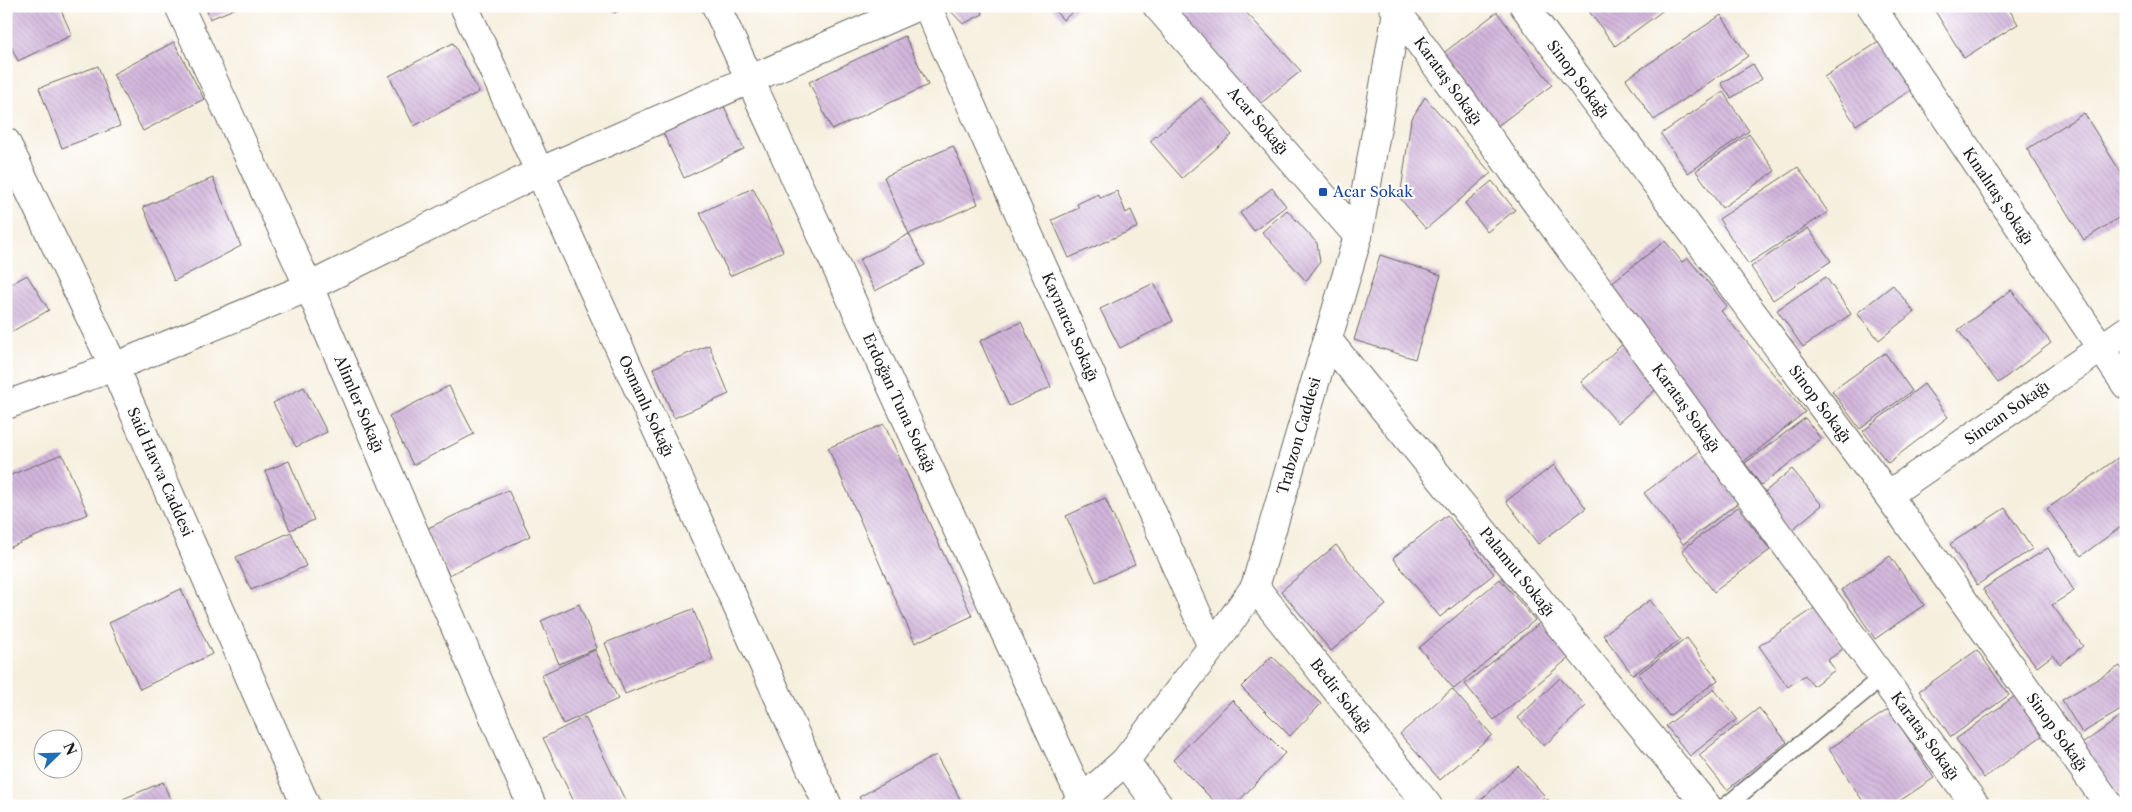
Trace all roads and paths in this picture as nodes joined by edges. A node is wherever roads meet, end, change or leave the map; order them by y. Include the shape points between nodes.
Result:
1 (179, 6) edge
2 (464, 6) edge
3 (716, 6) edge
4 (918, 6) edge
5 (927, 6) edge
6 (1157, 6) edge
7 (1524, 6) edge
8 (1871, 6) edge
9 (1396, 8) edge
10 (750, 79) junction
11 (6, 142) edge
12 (539, 172) junction
13 (1358, 236) junction
14 (309, 287) junction
15 (2126, 331) edge
16 (1327, 339) junction
17 (2101, 348) junction
18 (114, 367) junction
19 (2126, 385) edge
20 (6, 405) edge
21 (1888, 495) junction
22 (1255, 587) junction
23 (1212, 647) junction
24 (1882, 677) junction
25 (1125, 761) junction
26 (1078, 803) edge
27 (306, 806) edge
28 (532, 806) edge
29 (828, 806) edge
30 (1159, 806) edge
31 (1428, 806) edge
32 (1707, 806) edge
33 (1726, 806) edge
34 (1976, 806) edge
35 (2110, 806) edge

1 - 14 street, Alimler Sokağı
2 - 12 street, Osmanlı Sokağı
3 - 10 street, Erdoğan Tuna Sokağı
4 - 10 street
5 - 23 street, Kaynarca Sokağı
6 - 13 street, Acar Sokağı
7 - 21 street, Sinop Sokağı
8 - 17 street, Kınalıtaş Sokağı
9 - 13 street, Trabzon Caddesi
9 - 24 street, Karataş Sokağı
10 - 12 street
10 - 26 street, Erdoğan Tuna Sokağı
11 - 18 street, Said Havva Caddesi
12 - 14 street
12 - 29 street, Osmanlı Sokağı
13 - 16 street, Trabzon Caddesi
14 - 18 street
14 - 28 street, Alimler Sokağı
15 - 17 street, Sincan Sokağı
16 - 22 street, Trabzon Caddesi
16 - 32 street, Palamut Sokağı
17 - 19 street, Kınalıtaş Sokağı
17 - 21 street, Sincan Sokağı
18 - 20 street
18 - 27 street, Said Havva Caddesi
21 - 35 street, Sinop Sokağı
22 - 23 street, Trabzon Caddesi
22 - 31 street, Bedir Sokağı
23 - 25 street, Trabzon Caddesi
24 - 33 lane
24 - 34 street, Karataş Sokağı
25 - 26 street, Trabzon Caddesi
25 - 30 street

